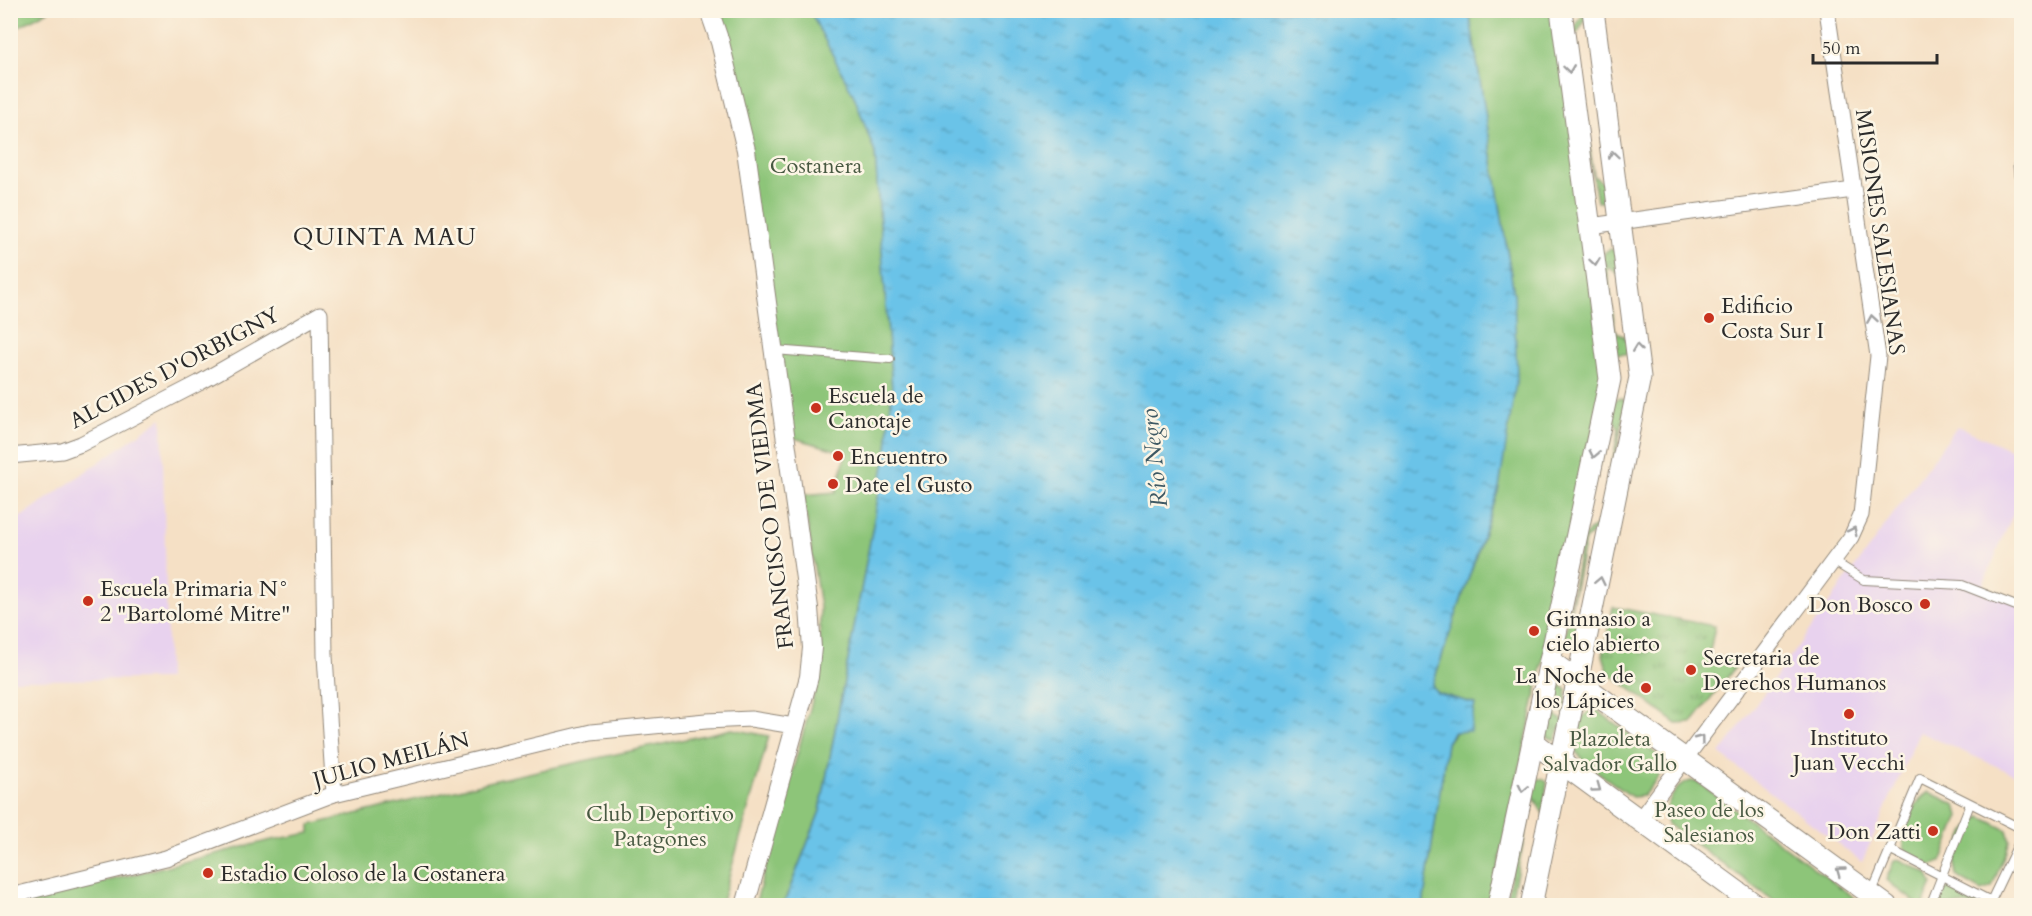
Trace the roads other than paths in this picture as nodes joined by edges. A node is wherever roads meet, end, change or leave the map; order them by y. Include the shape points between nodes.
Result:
1 (709, 10) edge
2 (1561, 10) edge
3 (1593, 10) edge
4 (1827, 10) edge
5 (1852, 190) junction
6 (1622, 222) junction
7 (1590, 226) junction
8 (773, 350) junction
9 (890, 359) dead end
10 (1640, 378) junction
11 (1610, 379) junction
12 (10, 456) edge
13 (1833, 561) junction
14 (2022, 604) edge
15 (1550, 661) junction
16 (1578, 681) junction
17 (794, 726) junction
18 (1533, 742) junction
19 (1685, 758) junction
20 (1562, 763) junction
21 (334, 794) junction
22 (1970, 804) junction
23 (1640, 819) junction
24 (2022, 829) edge
25 (2022, 836) edge
26 (1891, 850) junction
27 (1943, 876) junction
28 (10, 896) edge
29 (1879, 900) edge
30 (1990, 903) edge
31 (745, 906) edge
32 (1498, 906) edge
33 (1531, 906) edge
34 (1757, 906) edge
35 (1930, 906) edge

1 - 8 street, FRANCISCO DE VIEDMA via 746,150
2 -> 7 main road
6 -> 3 main road
4 - 5 street, MISIONES SALESIANAS
5 - 6 street
13 -> 5 street, MISIONES SALESIANAS via 1851,537 1861,514 1878,356
6 - 7 street
10 -> 6 main road
7 -> 11 main road
8 - 9 lane
8 - 17 street, FRANCISCO DE VIEDMA via 811,628 809,677
10 - 11 main road
16 -> 10 main road
11 -> 15 main road
12 - 21 street, ALCIDES D'ORBIGNY via 62,451 81,444 320,314 325,656
13 - 14 lane via 1864,580 1962,585 2016,606
19 -> 13 street, MISIONES SALESIANAS
15 - 16 main road
15 - 18 main road
16 - 19 main road
16 - 20 main road
17 - 21 street, JULIO MEILÁN via 751,719 591,732
17 - 31 street, FRANCISCO DE VIEDMA
18 - 20 main road
18 -> 32 main road
19 - 23 street, MISIONES SALESIANAS
29 -> 19 main road
20 -> 23 main road
20 - 33 main road
21 - 28 street, JULIO MEILÁN via 166,858
22 - 24 lane
22 - 26 lane via 1920,778
22 - 27 lane
23 - 34 main road
25 - 30 lane
26 - 27 lane
26 - 29 lane
27 - 30 lane
27 - 35 lane

